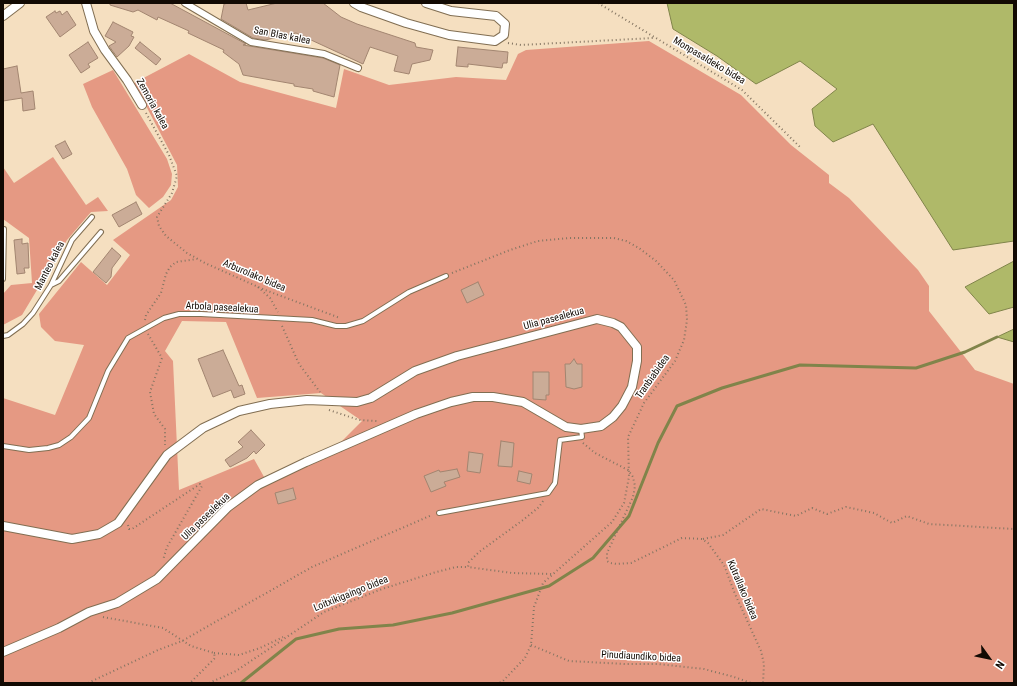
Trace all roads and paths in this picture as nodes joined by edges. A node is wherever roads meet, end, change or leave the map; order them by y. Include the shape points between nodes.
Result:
1 (20, 3) edge
2 (86, 3) edge
3 (185, 3) edge
4 (354, 3) edge
5 (426, 3) edge
6 (598, 3) edge
7 (3, 16) edge
8 (654, 38) junction
9 (495, 40) junction
10 (358, 68) dead end
11 (142, 105) joint
12 (800, 147) dead end
13 (92, 217) dead end
14 (157, 217) joint
15 (4, 229) dead end
16 (101, 232) dead end
17 (197, 259) junction
18 (446, 276) joint
19 (3, 279) edge
20 (51, 285) junction
21 (256, 286) junction
22 (278, 313) dead end
23 (346, 320) dead end
24 (145, 328) junction
25 (283, 330) dead end
26 (3, 336) edge
27 (320, 392) dead end
28 (346, 416) dead end
29 (359, 420) dead end
30 (581, 433) junction
31 (3, 446) edge
32 (164, 450) dead end
33 (628, 470) junction
34 (548, 493) junction
35 (129, 509) junction
36 (439, 512) joint
37 (3, 526) edge
38 (1014, 529) edge
39 (702, 539) junction
40 (162, 566) dead end
41 (468, 567) junction
42 (553, 574) junction
43 (89, 612) junction
44 (292, 632) junction
45 (182, 641) junction
46 (531, 645) junction
47 (3, 652) edge
48 (214, 653) junction
49 (88, 683) edge
50 (190, 683) edge
51 (209, 683) edge
52 (498, 683) edge
53 (751, 683) edge
54 (763, 683) edge

1 - 7 street
2 - 11 street, Zemoria kalea via 94,31 104,50
3 - 10 street, San Blas kalea via 251,42 324,54
4 - 9 street via 406,23 449,35
5 - 9 street via 451,11 496,16 505,24 506,29 500,39
6 - 8 path, Monpasaldeko bidea
8 - 9 path via 521,45
8 - 12 path, Monpasaldeko bidea via 742,90
11 - 14 path, Zemoria kalea via 169,155 177,176 172,193
13 - 20 lane, Manteo kalea via 72,240
14 - 17 path, Arburolako bidea via 159,226 166,236
15 - 19 lane
16 - 20 lane via 59,281
17 - 21 path, Arburolako bidea
17 - 24 path via 176,262 168,270 161,293 146,315
18 - 24 lane, Arbola pasealekua via 409,292 363,321 346,326 312,320 179,314 164,318
18 - 33 path, Tranbiabidea via 538,241 585,237 626,241 639,248 665,270 674,280 686,305 684,340 675,361 635,419 628,437
20 - 26 lane, Manteo kalea via 23,324
21 - 22 path via 270,298
21 - 23 path, Arburolako bidea
24 - 31 lane, Arbola pasealekua via 128,338 108,371 89,418 71,437 59,445 48,448 30,450
24 - 32 path via 162,358 150,392 154,414 165,429
25 - 27 path via 299,364
28 - 29 path
30 - 33 path via 583,445
30 - 34 lane via 560,440 555,483
30 - 35 street, Ulia pasealekua via 600,426 613,417 622,406 632,387 637,360 637,347 621,327 597,319 457,356 415,371 371,398 357,402 307,400 239,411 203,428 167,455
30 - 43 street, Ulia pasealekua via 566,428 523,402 493,397 473,397 416,414 258,485 228,507 157,579 117,603
33 - 39 path via 635,486 633,497 607,553 607,561 631,563 682,538
33 - 42 path, Tranbiabidea via 624,503 612,522
34 - 36 lane
34 - 41 path via 539,507 479,552 469,562
35 - 37 street, Ulia pasealekua via 118,523 99,534 72,539
35 - 40 path via 128,525 129,529 132,529 180,496 200,484 202,486 168,547
36 - 45 path via 312,567
38 - 39 path via 929,524 907,516 892,523 874,513 846,507 827,514 812,508 796,516 761,509 723,535
39 - 54 path, Kutrallako bidea via 715,550 724,565 761,651 764,664
41 - 42 path, Loitxikigaingo bidea via 512,573
41 - 44 path, Loitxikigaingo bidea via 456,567 382,589 324,612
42 - 46 path, Tranbiabidea via 543,583 534,607
43 - 45 path via 111,620 163,628
43 - 47 street, Ulia pasealekua
44 - 48 path via 239,655
44 - 51 path, Loitxikigaingo bidea via 236,671
45 - 48 path
45 - 49 path
46 - 52 path, Tranbiabidea via 525,658
46 - 53 path, Pinudiaundiko bidea via 569,662 658,664 704,670
48 - 50 path via 216,658

